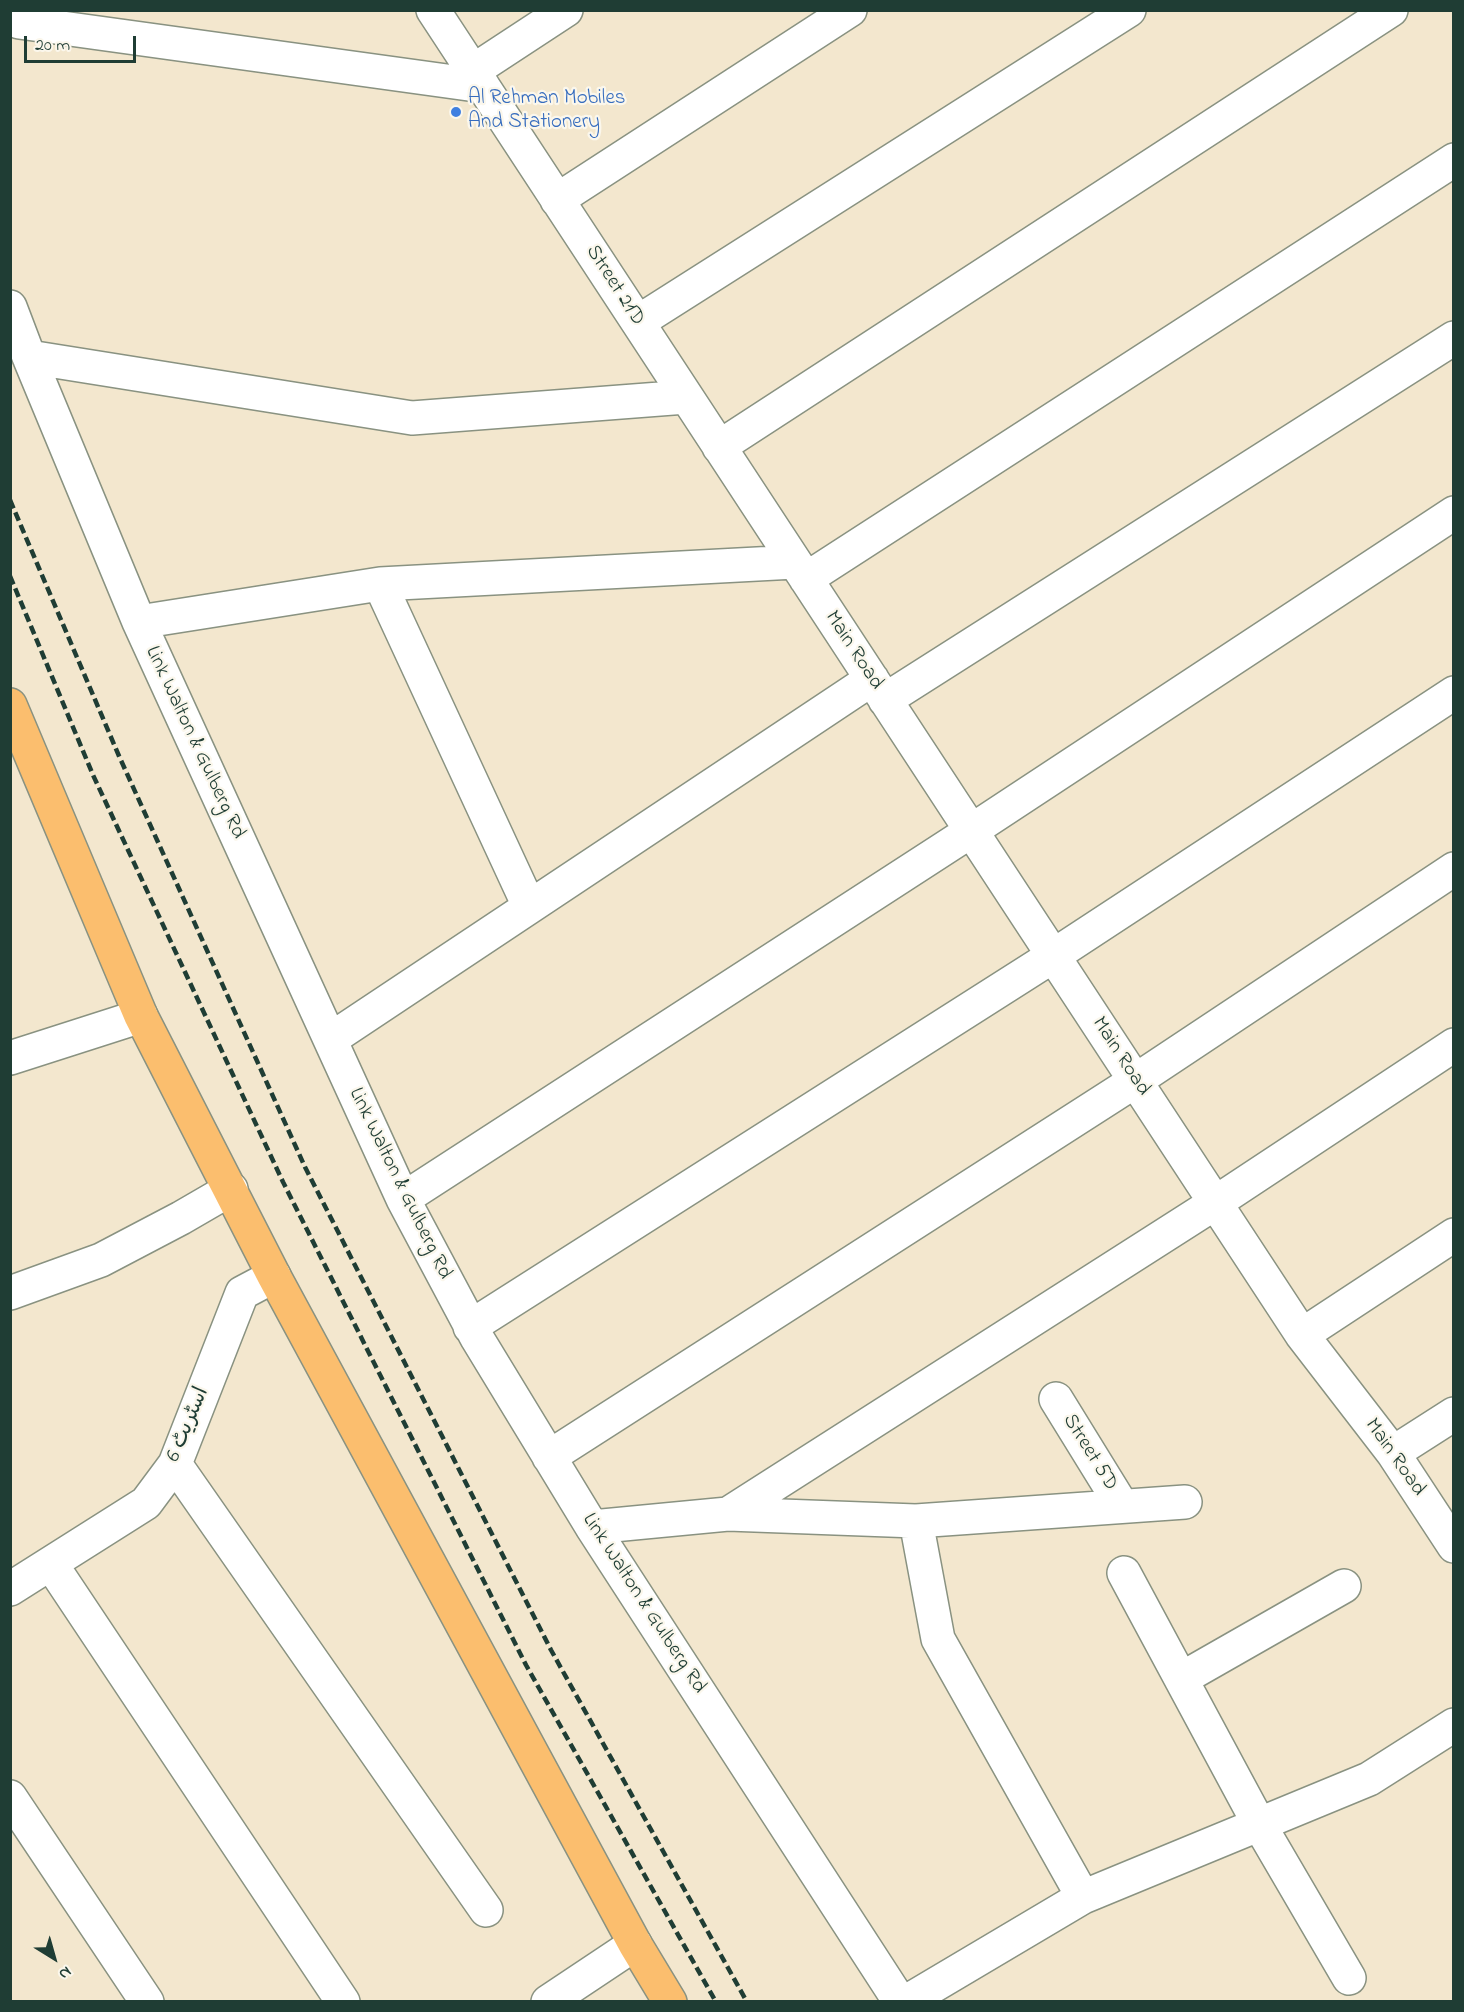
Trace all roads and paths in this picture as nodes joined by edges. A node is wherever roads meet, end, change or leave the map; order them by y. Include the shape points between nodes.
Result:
1 (433, 10) edge
2 (566, 10) edge
3 (850, 10) edge
4 (1129, 10) edge
5 (1391, 10) edge
6 (21, 18) edge
7 (478, 78) junction
8 (1454, 160) edge
9 (557, 200) junction
10 (10, 307) edge
11 (638, 322) junction
12 (1454, 338) edge
13 (29, 357) junction
14 (687, 397) junction
15 (719, 447) junction
16 (1454, 513) edge
17 (800, 570) junction
18 (380, 584) junction
19 (139, 622) junction
20 (879, 690) junction
21 (1454, 693) edge
22 (10, 705) edge
23 (971, 831) junction
24 (1454, 869) edge
25 (529, 906) junction
26 (1053, 956) junction
27 (141, 1016) junction
28 (330, 1039) junction
29 (1454, 1046) edge
30 (10, 1058) edge
31 (1135, 1080) junction
32 (231, 1189) junction
33 (403, 1199) junction
34 (1215, 1203) junction
35 (1454, 1235) edge
36 (274, 1276) junction
37 (10, 1293) edge
38 (470, 1327) junction
39 (1302, 1335) junction
40 (1056, 1399) dead end
41 (1454, 1414) edge
42 (1393, 1453) junction
43 (549, 1457) junction
44 (175, 1464) junction
45 (1185, 1502) dead end
46 (1122, 1506) junction
47 (728, 1514) junction
48 (916, 1521) junction
49 (592, 1527) junction
50 (1454, 1546) edge
51 (51, 1564) junction
52 (1124, 1573) dead end
53 (1344, 1586) dead end
54 (10, 1590) edge
55 (1181, 1678) junction
56 (1454, 1725) edge
57 (10, 1797) edge
58 (1259, 1824) junction
59 (1083, 1897) junction
60 (486, 1910) dead end
61 (635, 1944) junction
62 (1349, 1978) dead end
63 (147, 2001) edge
64 (343, 2001) edge
65 (548, 2001) edge
66 (670, 2001) edge
67 (900, 2001) edge
68 (906, 2001) edge

1 - 7 street, Street 21D
2 - 7 street
3 - 9 street
4 - 11 street
5 - 15 street
6 - 7 street
7 - 9 street, Street 21D
8 - 17 street
9 - 11 street, Street 21D
10 - 13 street, Link Walton & Gulberg Rd
11 - 14 street, Street 21D
12 - 20 street
13 - 14 street via 412,418
13 - 19 street, Link Walton & Gulberg Rd
14 - 15 street, Street 21D
15 - 17 street, Street 21D
16 - 23 street
17 - 18 street
17 - 20 street, Main Road
18 - 19 street
18 - 25 street
19 - 28 street, Link Walton & Gulberg Rd
20 - 23 street, Main Road
20 - 25 street
21 - 26 street
22 - 27 main road
23 - 26 street, Main Road
23 - 33 street
24 - 31 street
25 - 28 street
26 - 31 street, Main Road
26 - 38 street
27 - 30 street
27 - 32 main road
28 - 33 street, Link Walton & Gulberg Rd
29 - 34 street
31 - 34 street, Main Road
31 - 43 street
32 - 36 main road
32 - 37 street via 101,1260
33 - 38 street, Link Walton & Gulberg Rd
34 - 39 street, Main Road
34 - 47 street
35 - 39 street
36 - 44 street, اسٹریٹ 6 via 242,1293
36 - 61 main road
38 - 43 street, Link Walton & Gulberg Rd
39 - 42 street, Main Road
40 - 46 street, Street 5D
41 - 42 street
42 - 50 street, Main Road
43 - 49 street, Link Walton & Gulberg Rd
44 - 51 street, اسٹریٹ 6 via 146,1503
44 - 60 street
45 - 46 street
46 - 48 street
47 - 48 street
47 - 49 street
48 - 59 street via 938,1639
49 - 67 street, Link Walton & Gulberg Rd
51 - 54 street, اسٹریٹ 6
51 - 64 street
52 - 55 street
53 - 55 street
55 - 58 street
56 - 58 street via 1369,1779
57 - 63 street
58 - 59 street
58 - 62 street
59 - 68 street
61 - 65 street
61 - 66 main road

